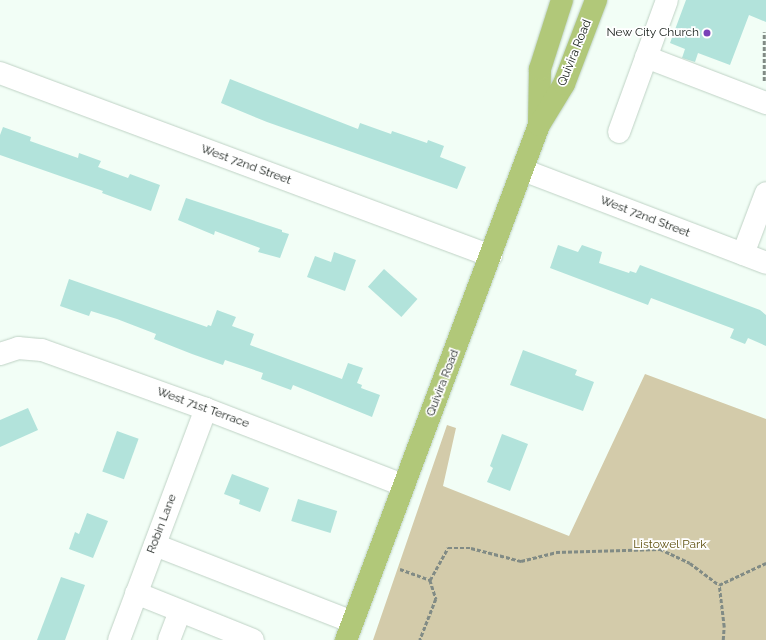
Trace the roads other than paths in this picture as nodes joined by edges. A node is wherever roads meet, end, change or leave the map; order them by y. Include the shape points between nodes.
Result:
1 (562, 0) edge
2 (596, 0) edge
3 (667, 0) edge
4 (646, 57) junction
5 (0, 73) edge
6 (765, 102) edge
7 (539, 125) junction
8 (619, 132) dead end
9 (523, 170) junction
10 (766, 193) edge
11 (743, 254) junction
12 (491, 256) junction
13 (766, 263) edge
14 (0, 354) edge
15 (206, 409) junction
16 (403, 485) junction
17 (155, 545) junction
18 (136, 593) junction
19 (180, 611) junction
20 (349, 631) edge
21 (119, 640) edge
22 (169, 640) edge
23 (253, 640) edge

1 - 7 main road, Quivira Road via 540,69
2 - 7 main road, Quivira Road via 564,84
3 - 4 street
4 - 6 street
4 - 8 street
5 - 12 street, West 72nd Street
7 - 9 main road, Quivira Road
9 - 11 street, West 72nd Street
9 - 12 main road, Quivira Road
10 - 11 street
11 - 13 street, West 72nd Street
12 - 16 main road, Quivira Road
14 - 15 street, West 71st Terrace via 18,348 42,350
15 - 16 street, West 71st Terrace
15 - 17 street, Robin Lane
16 - 20 main road, Quivira Road
17 - 18 street, Robin Lane
17 - 20 street
18 - 19 street
18 - 21 street, Robin Lane
19 - 22 street
19 - 23 street

